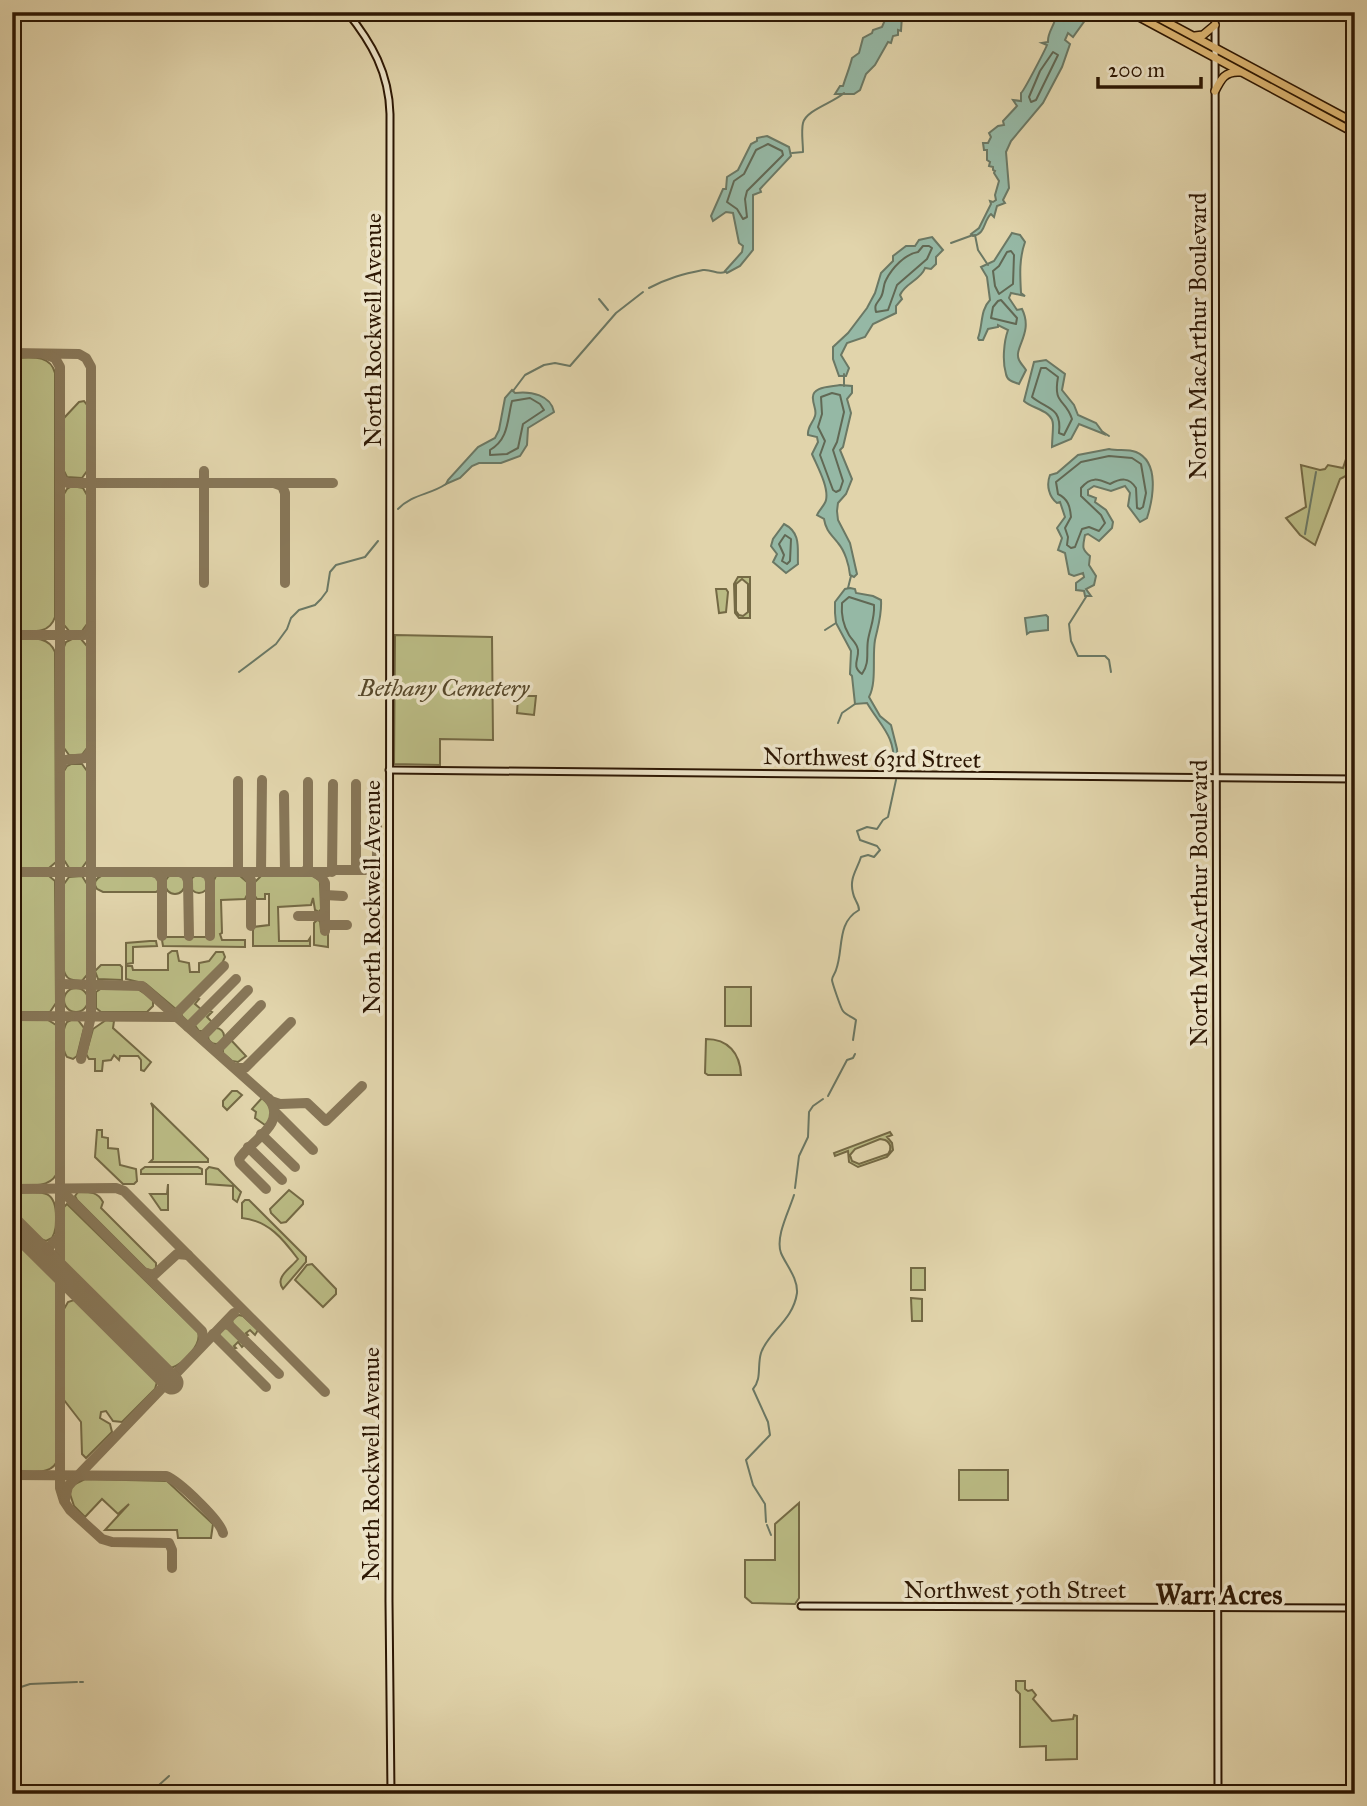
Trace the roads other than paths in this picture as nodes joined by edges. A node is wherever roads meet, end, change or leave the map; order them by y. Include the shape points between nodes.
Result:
1 (347, 12) edge
2 (1148, 12) edge
3 (1215, 12) edge
4 (1135, 13) edge
5 (1215, 25) junction
6 (1192, 35) junction
7 (1215, 48) junction
8 (1215, 58) junction
9 (1241, 72) junction
10 (1215, 91) junction
11 (1298, 103) junction
12 (1321, 105) junction
13 (1318, 113) junction
14 (1343, 117) junction
15 (1355, 123) edge
16 (1355, 133) edge
17 (389, 769) junction
18 (1216, 779) junction
19 (1355, 779) edge
20 (802, 1606) dead end
21 (1355, 1608) edge
22 (1218, 1609) junction
23 (391, 1794) edge
24 (1218, 1794) edge

1 - 17 main road, North Rockwell Avenue via 377,56 390,106
2 - 6 highway
3 - 5 main road, North MacArthur Boulevard
4 - 8 highway
5 - 6 highway via 1203,35
5 - 7 main road, North MacArthur Boulevard
6 - 7 highway
7 - 8 main road, North MacArthur Boulevard
7 - 12 highway
8 - 9 highway
8 - 10 main road, North MacArthur Boulevard
9 - 10 highway via 1226,74
9 - 11 highway
10 - 18 main road, North MacArthur Boulevard
11 - 12 highway
11 - 13 highway
12 - 14 highway
13 - 14 highway
13 - 16 highway
14 - 15 highway
17 - 18 main road, Northwest 63rd Street
17 - 23 main road, North Rockwell Avenue
18 - 19 main road, Northwest 63rd Street
18 - 22 main road, North MacArthur Boulevard
20 - 22 main road, Northwest 50th Street
21 - 22 main road, Northwest 50th Street
22 - 24 main road, North MacArthur Boulevard

